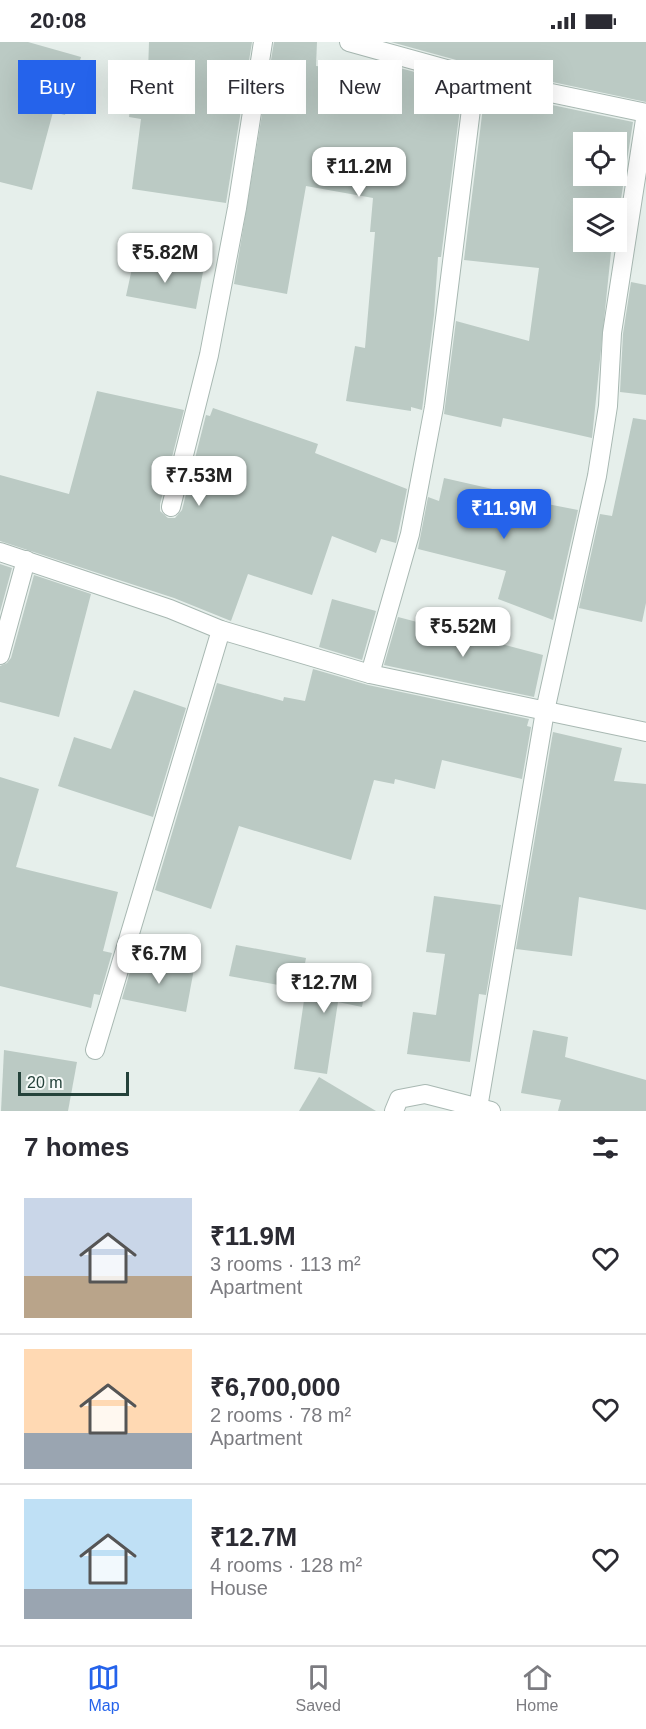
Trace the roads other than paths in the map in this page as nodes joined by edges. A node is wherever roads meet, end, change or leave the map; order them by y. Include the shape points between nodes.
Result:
1 (263, 42) edge
2 (349, 42) edge
3 (414, 60) edge
4 (553, 93) edge
5 (646, 113) edge
6 (470, 114) edge
7 (171, 507) dead end
8 (0, 552) edge
9 (26, 560) junction
10 (221, 630) junction
11 (0, 655) edge
12 (370, 674) junction
13 (546, 711) junction
14 (646, 732) edge
15 (95, 1050) dead end
16 (485, 1110) edge
17 (394, 1111) edge

1 - 7 street via 209,355
2 - 3 street
4 - 5 street
5 - 13 street via 615,310 608,406 597,476
6 - 12 street via 434,407 410,534
8 - 9 street
9 - 10 street
9 - 11 street
10 - 12 street
10 - 15 street
12 - 13 street
13 - 14 street
13 - 16 street
16 - 17 street via 425,1095 399,1099

